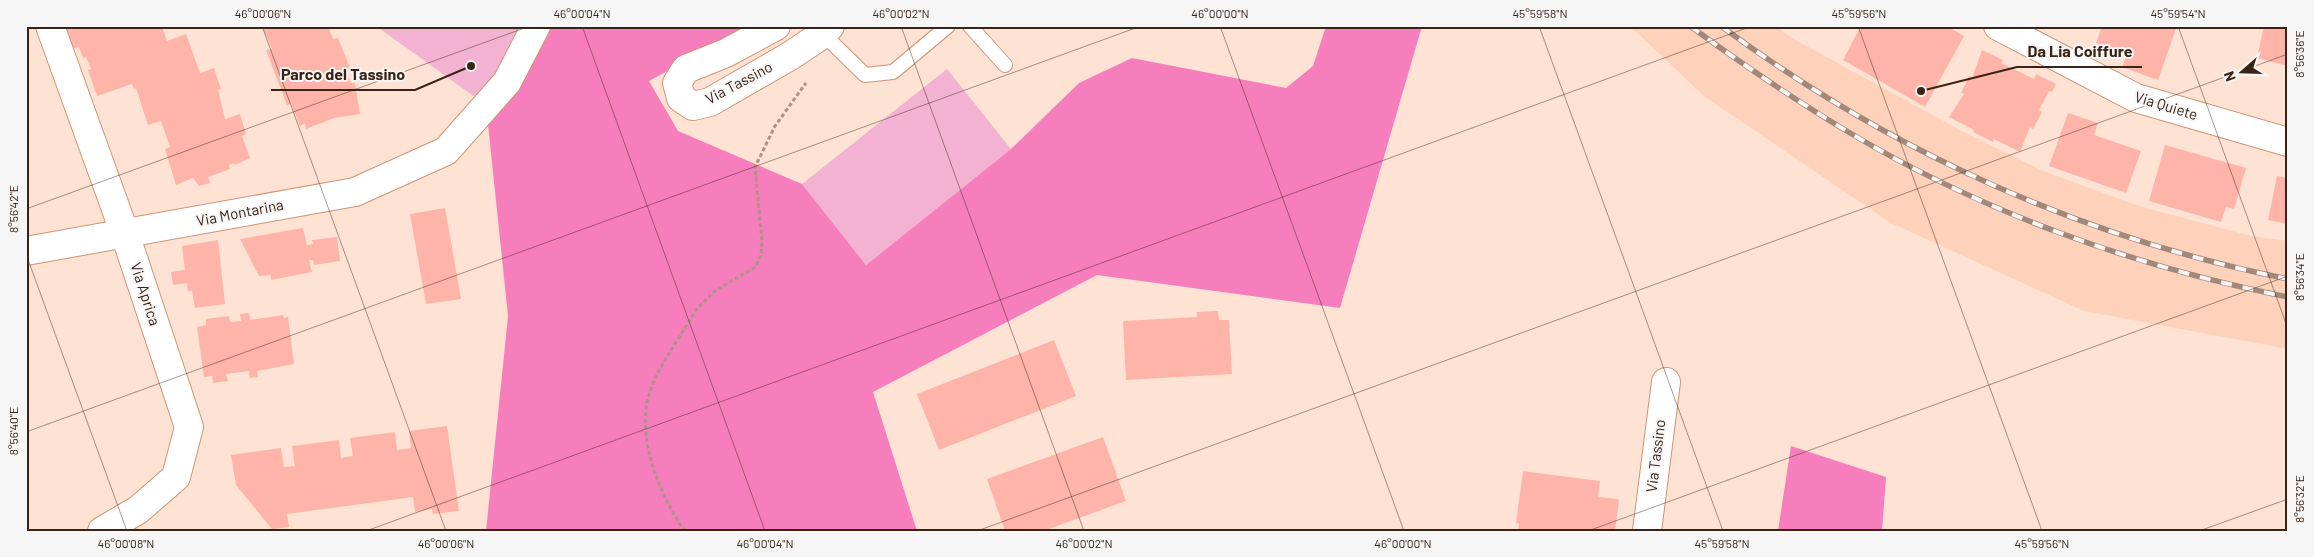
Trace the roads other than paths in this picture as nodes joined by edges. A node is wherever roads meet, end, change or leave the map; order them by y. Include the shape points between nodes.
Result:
1 (50, 26) edge
2 (536, 26) edge
3 (776, 26) edge
4 (948, 26) edge
5 (970, 26) edge
6 (1998, 26) edge
7 (827, 30) edge
8 (1005, 65) dead end
9 (2288, 142) edge
10 (125, 234) junction
11 (26, 251) edge
12 (1666, 382) dead end
13 (102, 531) edge
14 (1647, 531) edge

1 - 10 street, Via Aprica
2 - 10 street, Via Montarina via 507,82 446,151 355,192
3 - 7 street, Via Tassino via 726,53 686,69 678,82 681,98 693,106 710,102
4 - 7 lane via 893,72 865,75
5 - 8 lane
6 - 9 street, Via Quiete via 2136,98
10 - 11 street, Via Montarina
10 - 13 street, Via Aprica via 189,427 176,477 138,510
12 - 14 street, Via Tassino

